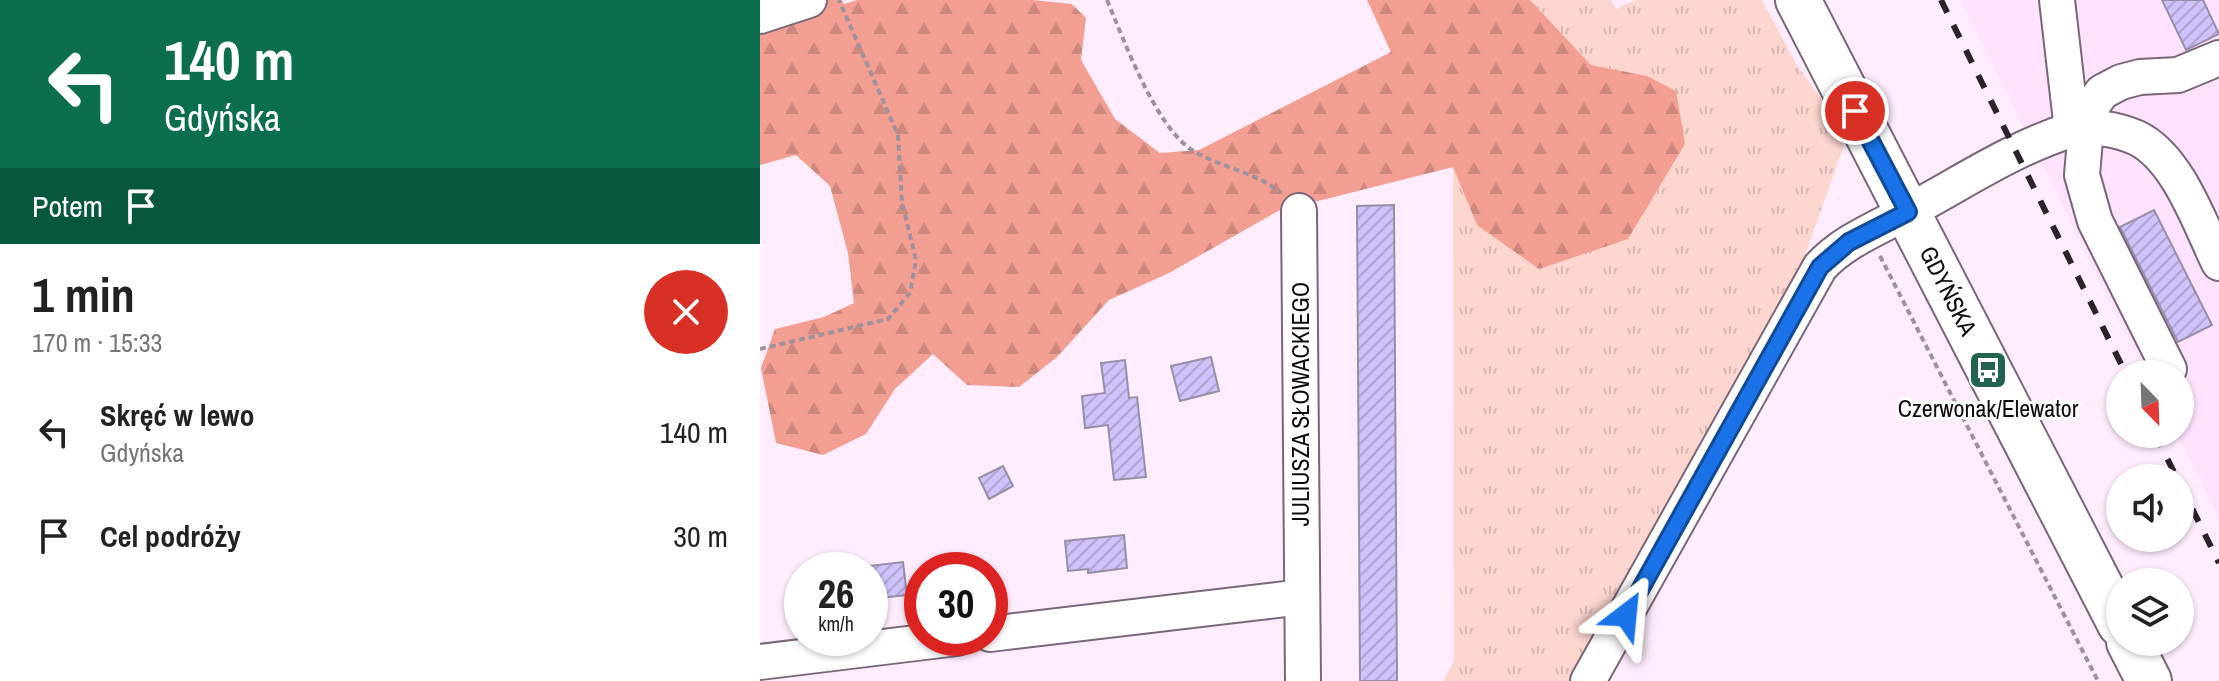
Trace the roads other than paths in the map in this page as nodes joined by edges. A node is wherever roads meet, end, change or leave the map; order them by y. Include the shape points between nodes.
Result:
1 (809, 0) edge
2 (1798, 0) edge
3 (2057, 0) edge
4 (760, 16) edge
5 (2219, 58) edge
6 (2079, 129) junction
7 (1299, 211) road end
8 (1908, 212) junction
9 (2219, 263) edge
10 (2164, 360) edge
11 (1302, 597) junction
12 (2106, 597) edge
13 (1008, 632) edge
14 (904, 650) edge
15 (2136, 656) edge
16 (760, 662) edge
17 (823, 668) edge
18 (1303, 681) edge
19 (1588, 681) edge
20 (2149, 681) edge

1 - 4 street
2 - 8 main road, GDYŃSKA
3 - 6 street
5 - 6 street via 2178,75 2121,82 2102,92
6 - 8 street via 2017,153
6 - 9 street via 2138,139 2167,161
6 - 10 street via 2082,175 2095,221
7 - 11 street, JULIUSZA SŁOWACKIEGO
8 - 12 main road, GDYŃSKA
8 - 19 street via 1849,242 1820,267
11 - 13 street
11 - 18 street, JULIUSZA SŁOWACKIEGO
14 - 17 street
15 - 20 main road
16 - 17 street

